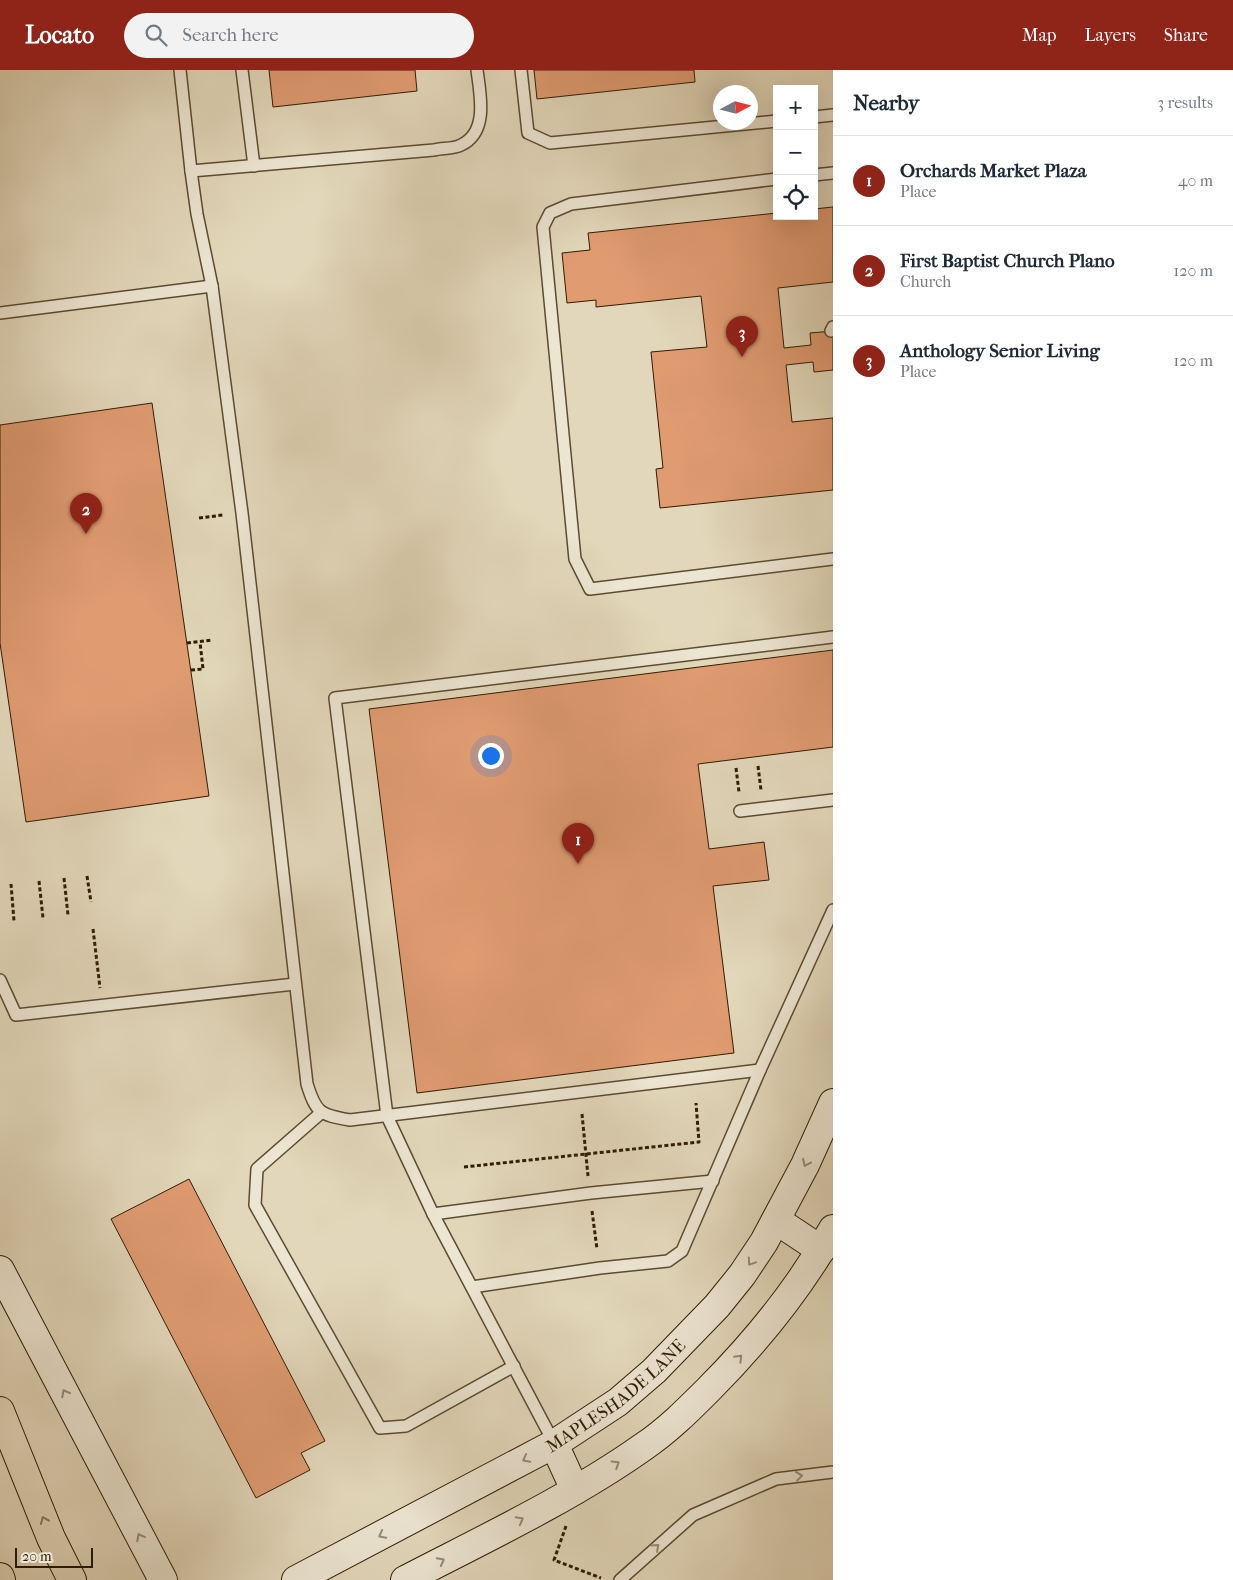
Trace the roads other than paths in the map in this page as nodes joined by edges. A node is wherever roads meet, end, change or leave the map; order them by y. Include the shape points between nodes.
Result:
1 (180, 70) edge
2 (242, 70) edge
3 (477, 70) edge
4 (521, 70) edge
5 (833, 115) edge
6 (818, 117) edge
7 (773, 121) edge
8 (254, 166) junction
9 (191, 171) junction
10 (833, 173) edge
11 (818, 175) edge
12 (773, 179) edge
13 (212, 286) junction
14 (0, 312) edge
15 (833, 559) edge
16 (833, 637) edge
17 (833, 800) edge
18 (740, 811) dead end
19 (833, 910) edge
20 (0, 980) edge
21 (295, 984) junction
22 (760, 1070) junction
23 (833, 1103) edge
24 (322, 1112) junction
25 (387, 1116) junction
26 (713, 1181) junction
27 (433, 1214) junction
28 (776, 1220) junction
29 (829, 1245) edge
30 (0, 1270) edge
31 (472, 1287) junction
32 (514, 1366) junction
33 (0, 1411) edge
34 (554, 1444) junction
35 (833, 1472) edge
36 (575, 1490) junction
37 (72, 1580) edge
38 (163, 1580) edge
39 (296, 1580) edge
40 (405, 1580) edge
41 (620, 1580) edge

1 - 9 lane
2 - 8 lane
3 - 8 lane via 482,110 475,134 461,145
4 - 7 lane via 528,133 550,143
5 - 6 lane
8 - 9 lane
9 - 13 lane
10 - 11 lane
12 - 15 lane via 570,204 550,213 543,227 575,559 590,589
13 - 14 lane
13 - 21 lane via 242,513
16 - 25 lane via 335,698
17 - 18 lane
19 - 22 lane
20 - 21 lane via 16,1015
21 - 24 lane via 307,1084 314,1105
22 - 25 lane
22 - 26 lane
23 -> 28 main road, MAPLESHADE LANE via 806,1165
24 - 25 lane via 350,1120
24 - 32 lane via 257,1169 255,1205 380,1428 406,1426
25 - 27 lane
26 - 27 lane
26 - 31 lane via 682,1252 668,1261
27 - 31 lane
28 - 29 main road
28 -> 34 main road, MAPLESHADE LANE via 742,1275 717,1306 654,1371 618,1402
36 -> 29 main road via 643,1447 681,1416 749,1348
38 -> 30 main road
31 - 32 lane
32 - 34 lane
37 -> 33 highway via 51,1538
34 - 36 main road
34 -> 39 main road, MAPLESHADE LANE
41 -> 35 lane via 693,1515 776,1479
40 -> 36 main road

